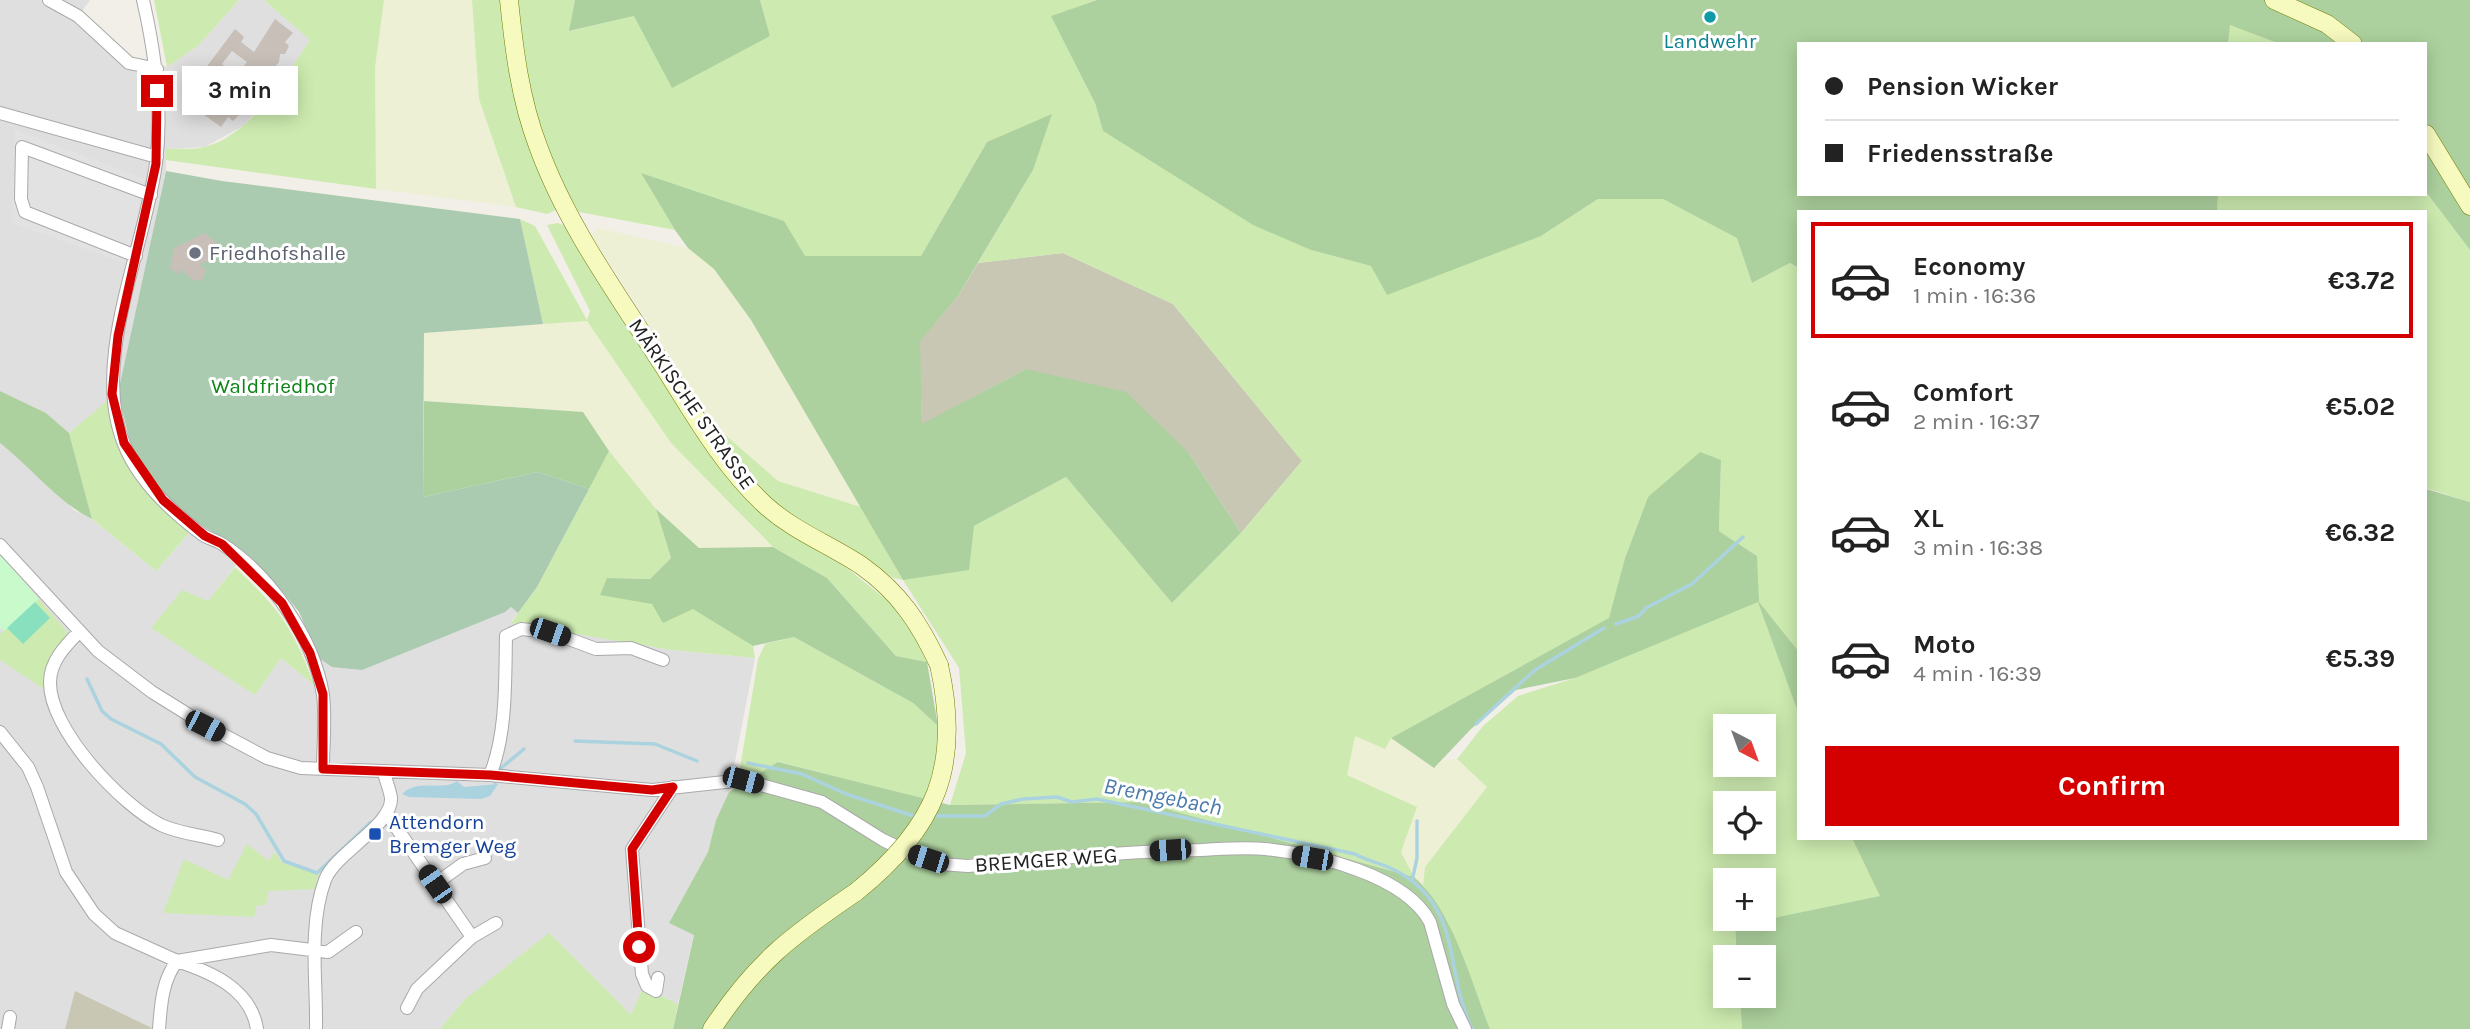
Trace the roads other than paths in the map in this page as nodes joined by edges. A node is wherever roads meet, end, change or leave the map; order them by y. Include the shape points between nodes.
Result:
1 (49, 0) edge
2 (143, 0) edge
3 (509, 0) edge
4 (2274, 0) edge
5 (2350, 42) edge
6 (157, 69) junction
7 (0, 113) edge
8 (2427, 136) edge
9 (157, 157) junction
10 (151, 195) junction
11 (2470, 206) edge
12 (136, 256) junction
13 (0, 545) edge
14 (78, 633) junction
15 (663, 660) dead end
16 (0, 732) edge
17 (323, 769) junction
18 (384, 773) junction
19 (496, 776) junction
20 (673, 787) junction
21 (387, 814) junction
22 (218, 840) dead end
23 (485, 858) dead end
24 (435, 884) junction
25 (496, 923) dead end
26 (356, 932) dead end
27 (472, 937) junction
28 (315, 951) junction
29 (177, 961) junction
30 (658, 978) dead end
31 (407, 1008) dead end
32 (159, 1029) edge
33 (257, 1029) edge
34 (316, 1029) edge
35 (712, 1029) edge
36 (1465, 1029) edge

1 - 6 street via 78,16 129,63
2 - 6 street
3 - 35 main road, MÄRKISCHE STRASSE, bridge via 522,92 552,182 571,221 743,483 784,521 862,566 919,622 939,665 948,706 939,785 909,842 892,863 856,892 791,936 754,972
4 - 5 main road via 2327,24
6 - 9 street
7 - 9 street
8 - 11 main road
9 - 10 street
10 - 12 street
10 - 12 street via 22,147 25,212
12 - 17 street via 118,336 112,394 124,443 163,500 205,536 222,544 282,603 310,653 323,694
13 - 14 street, BREMGER WEG
14 - 17 street, BREMGER WEG via 152,692 205,726 267,758
14 - 22 street via 60,652 49,680 57,713 74,746 120,794 161,825
15 - 19 street via 631,648 596,649 550,632 522,629 506,636
16 - 29 street via 27,767 66,872 94,914 115,933
17 - 18 street, BREMGER WEG
18 - 19 street, BREMGER WEG
18 - 21 street via 391,801
19 - 20 street, BREMGER WEG via 652,790
20 - 30 street via 632,849 642,974 647,986 656,991
20 - 36 street, BREMGER WEG via 743,780 790,792 822,802 883,840 942,864 1264,849 1360,872 1409,895 1424,910
21 - 24 street
21 - 28 street via 326,877
23 - 24 street via 463,864
24 - 27 street
25 - 27 street
26 - 28 street via 328,952
27 - 31 street via 417,989
28 - 29 street via 271,945
28 - 34 street
29 - 32 street via 162,990
29 - 33 street via 232,985

